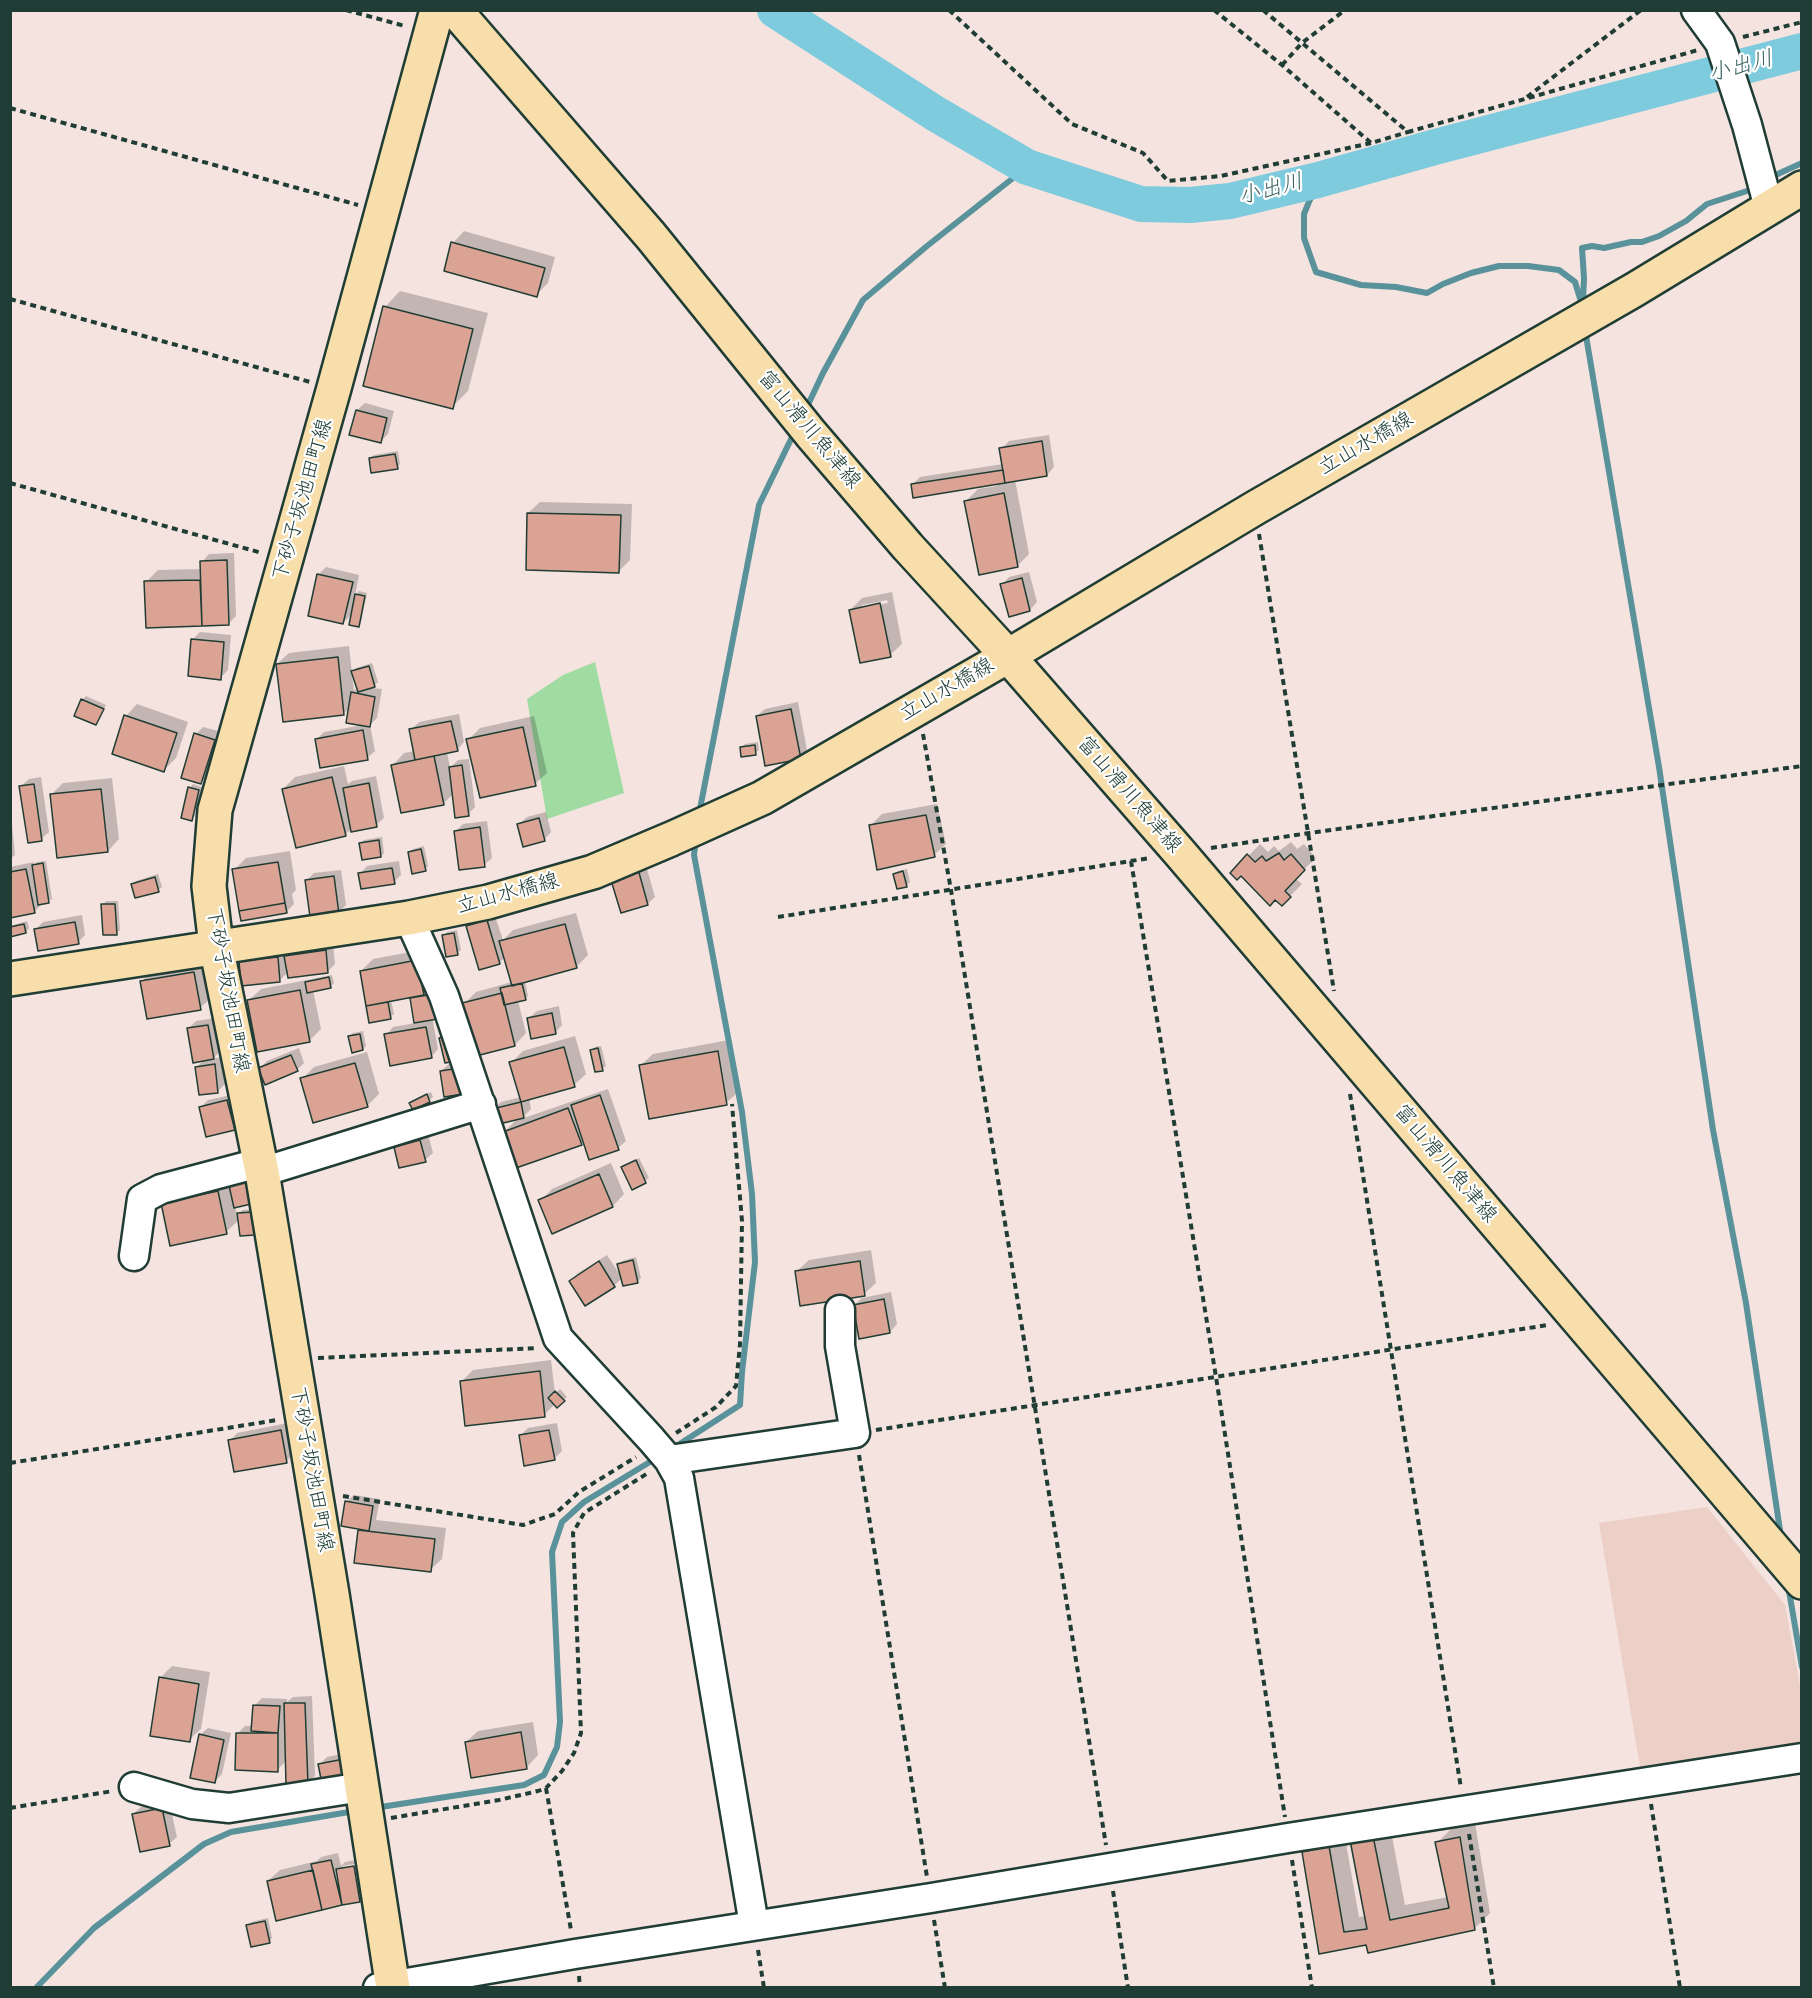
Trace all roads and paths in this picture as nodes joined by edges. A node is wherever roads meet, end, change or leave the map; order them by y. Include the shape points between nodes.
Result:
1 (346, 10) edge
2 (455, 10) edge
3 (949, 10) edge
4 (1214, 10) edge
5 (1263, 10) edge
6 (1346, 10) edge
7 (1641, 10) edge
8 (1696, 10) edge
9 (434, 22) edge
10 (1802, 22) edge
11 (1302, 43) junction
12 (1720, 43) junction
13 (1282, 65) junction
14 (1523, 99) junction
15 (10, 108) edge
16 (1408, 132) junction
17 (1371, 142) junction
18 (1802, 188) edge
19 (1769, 208) junction
20 (381, 211) junction
21 (10, 299) edge
22 (334, 388) junction
23 (10, 483) edge
24 (1255, 508) junction
25 (286, 560) junction
26 (1008, 656) junction
27 (918, 706) junction
28 (1802, 766) edge
29 (1309, 833) junction
30 (1180, 853) junction
31 (1131, 861) junction
32 (951, 890) junction
33 (778, 917) dead end
34 (409, 918) junction
35 (216, 946) junction
36 (10, 979) edge
37 (1335, 996) dead end
38 (1350, 1089) dead end
39 (481, 1104) junction
40 (260, 1168) junction
41 (135, 1256) dead end
42 (840, 1310) dead end
43 (1578, 1320) junction
44 (558, 1338) junction
45 (1392, 1349) junction
46 (292, 1359) junction
47 (1216, 1377) junction
48 (1034, 1405) junction
49 (302, 1416) junction
50 (855, 1433) junction
51 (669, 1460) junction
52 (10, 1463) edge
53 (1802, 1582) edge
54 (1802, 1758) edge
55 (1647, 1783) junction
56 (134, 1787) joint
57 (362, 1787) junction
58 (546, 1788) junction
59 (10, 1808) edge
60 (1465, 1810) junction
61 (366, 1822) junction
62 (1288, 1838) junction
63 (1110, 1868) junction
64 (931, 1898) junction
65 (754, 1925) junction
66 (575, 1954) junction
67 (388, 1987) edge
68 (580, 1988) edge
69 (764, 1988) edge
70 (945, 1988) edge
71 (1128, 1988) edge
72 (1312, 1988) edge
73 (1494, 1988) edge
74 (1680, 1988) edge

1 - 9 path
2 - 26 main road, 富山滑川魚津線 via 651,236 811,434
3 - 17 path via 1072,124 1143,153 1168,181 1221,176
4 - 13 path
5 - 11 path
6 - 11 path
7 - 14 path
8 - 12 street
9 - 20 main road, 下砂子坂池田町線
10 - 12 path
11 - 13 path
11 - 16 path
12 - 14 path
12 - 19 street via 1748,125
13 - 17 path
14 - 16 path
15 - 20 path
16 - 17 path
18 - 19 main road, 立山水橋線
19 - 24 main road, 立山水橋線
20 - 22 main road, 下砂子坂池田町線
21 - 22 path
22 - 25 main road, 下砂子坂池田町線
23 - 25 path
24 - 26 main road, 立山水橋線
24 - 29 path
25 - 35 main road, 下砂子坂池田町線 via 216,810 209,886
26 - 27 main road, 立山水橋線
26 - 30 main road, 富山滑川魚津線
27 - 32 path
27 - 34 main road, 立山水橋線 via 762,798 593,872 488,902
28 - 29 path
29 - 30 path
29 - 37 path
30 - 31 path
30 - 43 main road, 富山滑川魚津線
31 - 32 path
31 - 47 path
32 - 33 path
32 - 48 path
34 - 35 main road, 立山水橋線
34 - 39 street via 444,996
35 - 36 main road, 立山水橋線
35 - 40 main road, 下砂子坂池田町線
38 - 45 path
39 - 40 street
39 - 44 street
40 - 41 street via 160,1189 142,1199
40 - 46 main road, 下砂子坂池田町線
42 - 50 street via 840,1346
43 - 45 path
43 - 53 main road, 富山滑川魚津線
44 - 46 path via 542,1348
44 - 51 street
45 - 47 path
45 - 60 path
46 - 49 main road, 下砂子坂池田町線
47 - 48 path
47 - 62 path
48 - 50 path
48 - 63 path
49 - 52 path
49 - 57 main road, 下砂子坂池田町線
50 - 51 street
50 - 64 path
51 - 58 path via 584,1513 573,1533 581,1733 574,1753
51 - 65 street via 679,1478
54 - 55 street
55 - 60 street
55 - 74 path
56 - 57 street via 192,1804 229,1808
56 - 59 path
57 - 61 main road, 下砂子坂池田町線
58 - 61 path via 499,1800
58 - 66 path
60 - 62 street
60 - 73 path
61 - 67 main road, 下砂子坂池田町線
62 - 63 street
62 - 72 path
63 - 64 street
63 - 71 path
64 - 65 street
64 - 70 path
65 - 66 street
65 - 69 path
66 - 67 street
66 - 68 path

